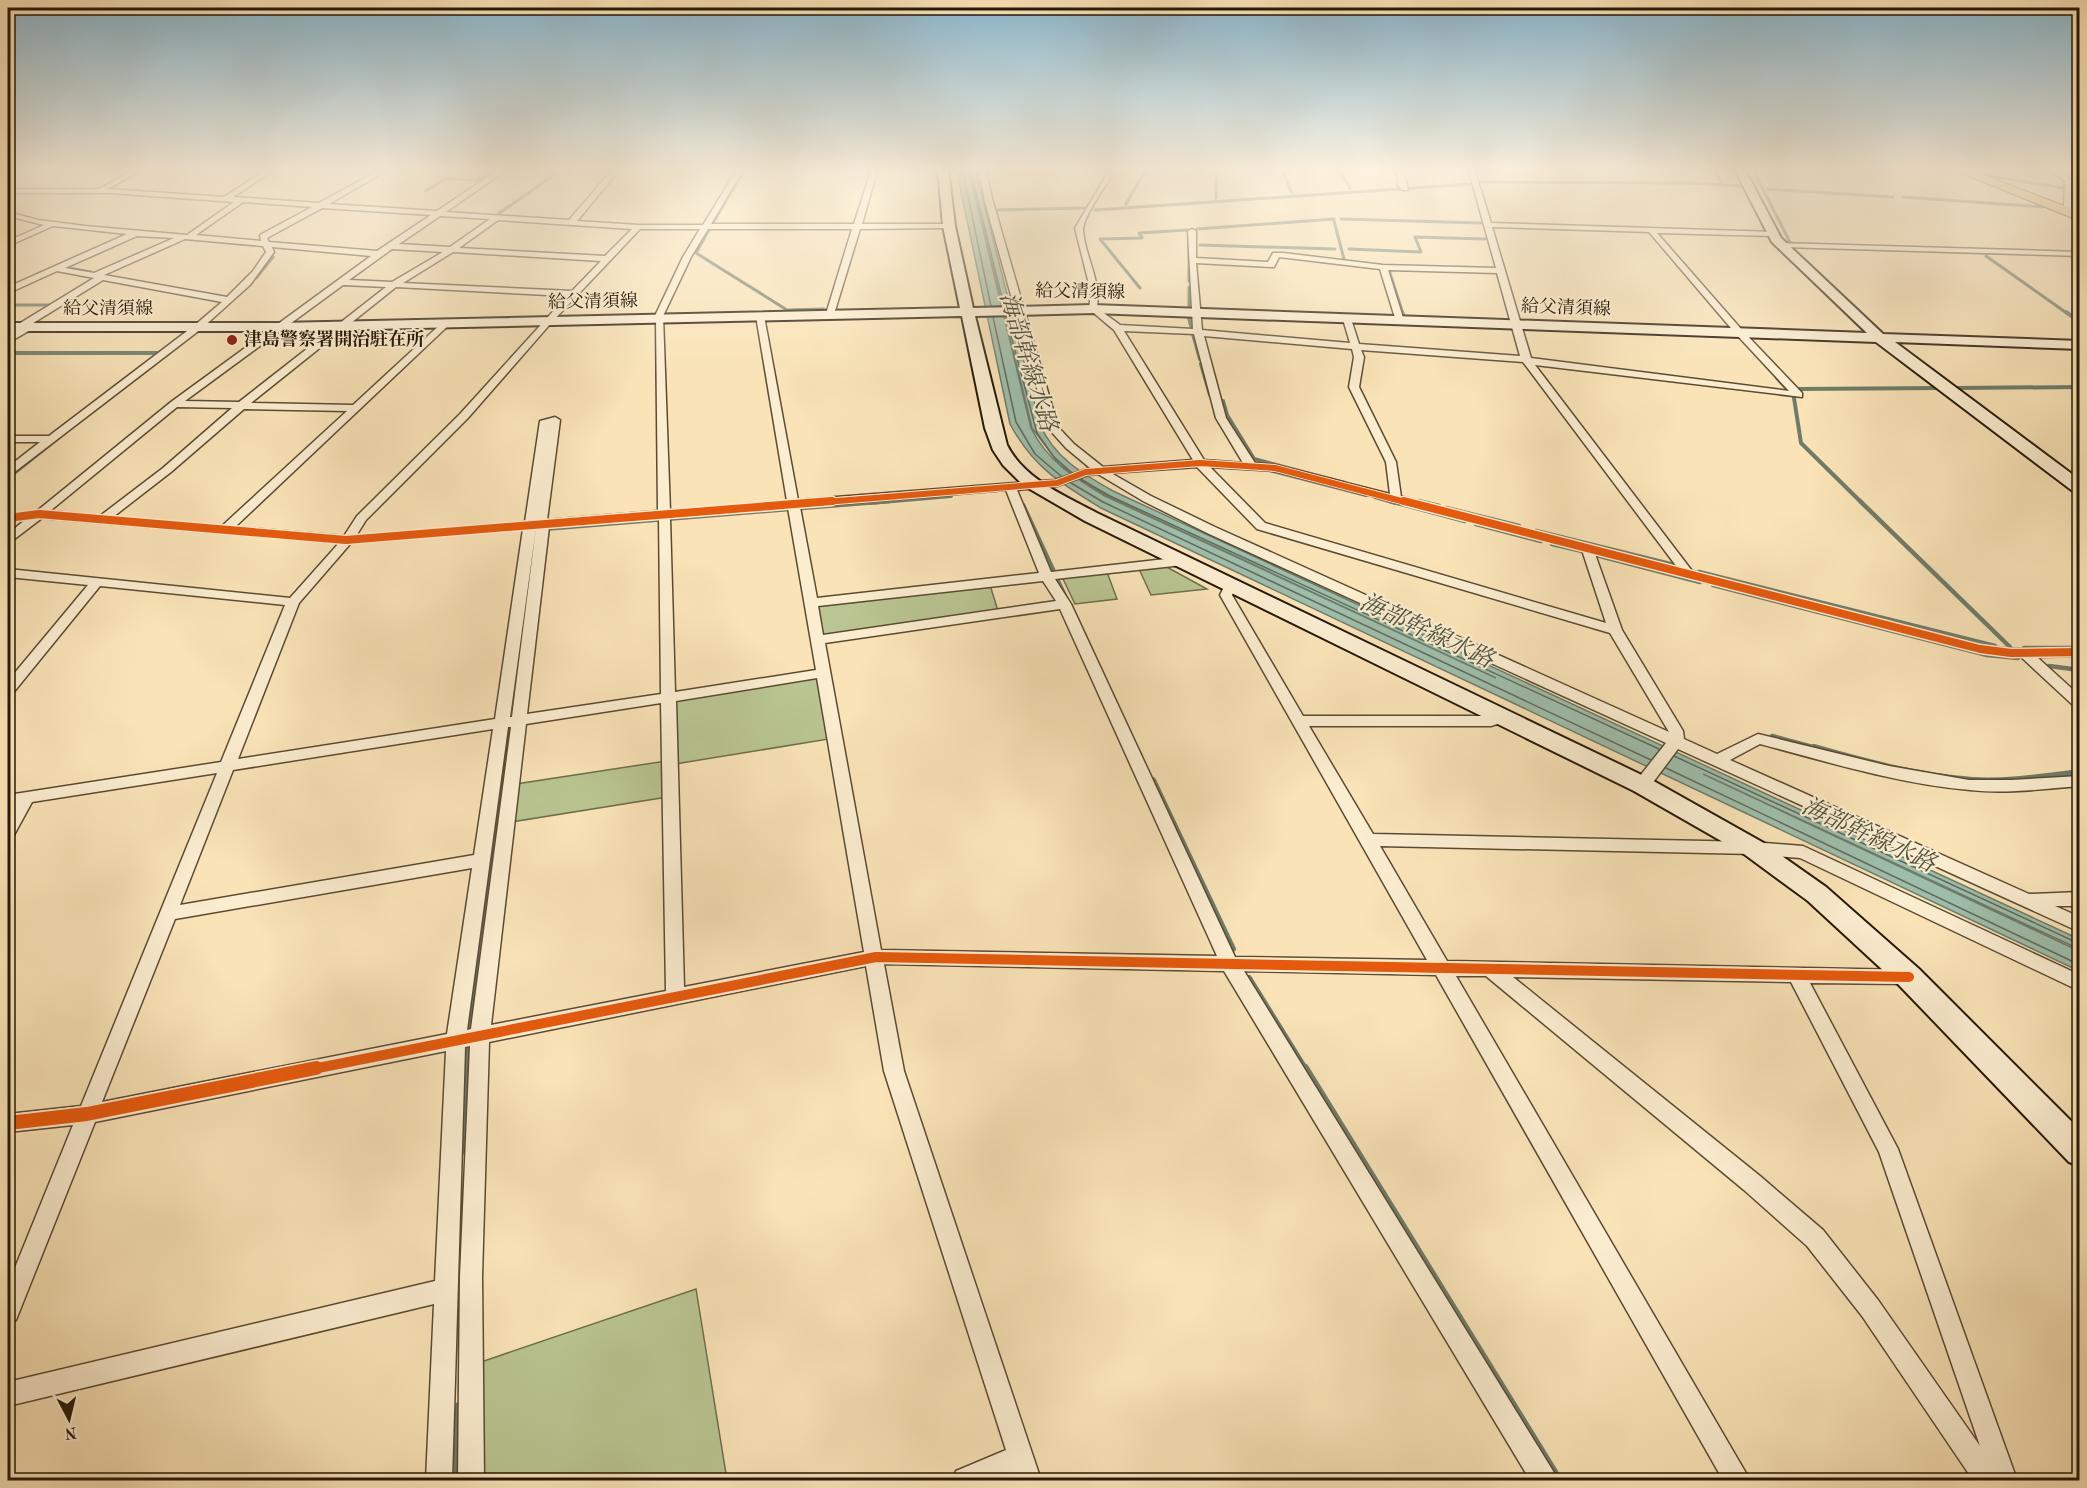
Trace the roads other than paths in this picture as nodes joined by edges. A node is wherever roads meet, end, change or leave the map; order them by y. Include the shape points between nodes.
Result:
1 (22, 237) edge
2 (127, 237) edge
3 (185, 237) edge
4 (206, 237) edge
5 (263, 237) edge
6 (403, 237) edge
7 (469, 237) edge
8 (628, 237) edge
9 (702, 237) edge
10 (853, 237) edge
11 (953, 237) edge
12 (998, 237) edge
13 (1081, 237) edge
14 (1192, 237) edge
15 (1491, 237) edge
16 (1657, 237) edge
17 (1775, 237) edge
18 (264, 242) junction
19 (8, 244) edge
20 (390, 246) junction
21 (1784, 247) junction
22 (452, 250) junction
23 (379, 254) junction
24 (2079, 256) edge
25 (607, 259) junction
26 (1192, 260) junction
27 (1383, 267) junction
28 (57, 268) junction
29 (1501, 271) junction
30 (99, 276) junction
31 (340, 282) junction
32 (395, 284) junction
33 (8, 290) edge
34 (573, 294) junction
35 (227, 300) junction
36 (1093, 309) junction
37 (975, 310) junction
38 (1017, 310) junction
39 (1196, 313) junction
40 (830, 314) junction
41 (760, 316) junction
42 (659, 318) junction
43 (1347, 319) junction
44 (548, 321) junction
45 (1400, 321) junction
46 (447, 323) junction
47 (1517, 324) junction
48 (343, 326) junction
49 (198, 327) junction
50 (279, 327) junction
51 (16, 328) edge
52 (1118, 328) junction
53 (1198, 332) junction
54 (1733, 332) junction
55 (1880, 338) junction
56 (8, 340) edge
57 (2078, 346) edge
58 (1357, 347) junction
59 (1527, 360) junction
60 (175, 404) junction
61 (242, 405) junction
62 (357, 408) junction
63 (8, 439) edge
64 (51, 439) junction
65 (1200, 464) junction
66 (1251, 466) junction
67 (1092, 471) junction
68 (8, 472) edge
69 (1034, 484) junction
70 (1011, 486) junction
71 (2079, 488) edge
72 (1396, 499) junction
73 (795, 509) junction
74 (39, 514) junction
75 (8, 518) edge
76 (103, 519) junction
77 (664, 519) junction
78 (540, 528) junction
79 (225, 530) junction
80 (8, 540) edge
81 (346, 540) junction
82 (1587, 548) junction
83 (1183, 561) junction
84 (8, 573) edge
85 (1688, 574) junction
86 (1047, 577) junction
87 (97, 582) junction
88 (1231, 584) junction
89 (293, 602) junction
90 (810, 603) junction
91 (1064, 604) junction
92 (1615, 630) junction
93 (818, 640) junction
94 (2024, 652) junction
95 (2079, 652) edge
96 (824, 673) junction
97 (8, 690) edge
98 (669, 697) junction
99 (2079, 704) edge
100 (1505, 717) junction
101 (1300, 721) junction
102 (510, 722) junction
103 (1675, 743) junction
104 (1719, 759) junction
105 (228, 765) junction
106 (1647, 778) junction
107 (2079, 781) edge
108 (27, 797) junction
109 (8, 800) edge
110 (8, 831) edge
111 (1367, 840) junction
112 (1753, 848) junction
113 (482, 860) junction
114 (2079, 899) edge
115 (2026, 900) junction
116 (170, 913) junction
117 (2079, 925) edge
118 (876, 957) junction
119 (1229, 963) junction
120 (1441, 967) junction
121 (1489, 968) junction
122 (1796, 974) junction
123 (1909, 977) junction
124 (2079, 984) edge
125 (675, 996) junction
126 (480, 1036) junction
127 (456, 1041) junction
128 (87, 1114) junction
129 (8, 1123) edge
130 (2076, 1145) edge
131 (445, 1290) junction
132 (8, 1312) edge
133 (8, 1394) edge
134 (1024, 1469) edge
135 (439, 1480) edge
136 (471, 1480) edge
137 (965, 1480) edge
138 (1544, 1480) edge
139 (1737, 1480) edge
140 (1988, 1480) edge
141 (2004, 1480) edge

1 - 19 street
2 - 28 street
3 - 30 street
4 - 18 street
5 - 18 street
6 - 20 street
7 - 22 street
8 - 25 street
9 - 42 street via 687,257
10 - 40 street
11 - 37 street
12 - 38 street
13 - 36 street via 1095,292
14 - 26 street
15 - 29 street
16 - 54 street
17 - 21 street
18 - 23 street
18 - 35 street via 270,252 267,257
20 - 22 street
20 - 23 street
21 - 24 street
21 - 55 street
22 - 25 street
22 - 32 street
23 - 31 street
25 - 34 street
26 - 27 street via 1271,265 1276,255 1282,255
26 - 39 street
27 - 29 street
27 - 45 street
28 - 30 street
28 - 33 street
29 - 47 street
30 - 35 street
30 - 51 street
31 - 32 street
31 - 50 street
32 - 34 street via 430,289
32 - 48 street
34 - 44 street
35 - 49 street
36 - 38 street, 給父清須線
36 - 39 street, 給父清須線
36 - 52 street
37 - 38 street, 給父清須線
37 - 40 street, 給父清須線
37 - 69 street via 993,428 1000,450
38 - 67 street via 1053,428
39 - 43 street, 給父清須線
39 - 53 street
40 - 41 street, 給父清須線
41 - 42 street, 給父清須線
41 - 73 street
42 - 44 street, 給父清須線
42 - 77 street
43 - 45 street, 給父清須線
43 - 58 street
44 - 46 street, 給父清須線
44 - 81 street via 464,416 361,518
45 - 47 street, 給父清須線
46 - 48 street, 給父清須線
46 - 62 street
47 - 54 street, 給父清須線
47 - 59 street
48 - 50 street, 給父清須線
48 - 61 street
49 - 50 street, 給父清須線
49 - 51 street, 給父清須線
49 - 64 street
50 - 60 street
51 - 56 street
52 - 53 street
52 - 65 street
53 - 58 street
53 - 66 street via 1221,418
54 - 55 street, 給父清須線
54 - 59 street via 1798,395
55 - 57 street, 給父清須線
55 - 71 street
58 - 59 street
58 - 72 street via 1354,387 1391,462
59 - 85 street
60 - 61 street
60 - 74 street
61 - 62 street
61 - 76 street
62 - 79 street
63 - 64 street
64 - 68 street
65 - 66 street
65 - 67 street
65 - 92 street via 1261,526
66 - 72 street via 1275,468
67 - 69 street via 1057,483
67 - 103 street via 1211,530
69 - 70 street
69 - 83 street via 1091,517
70 - 73 street
70 - 86 street
72 - 82 street
73 - 77 street
73 - 90 street
74 - 75 street
74 - 76 street
74 - 80 street
76 - 79 street
77 - 78 street
77 - 98 street
78 - 78 street via 545,421 555,420
78 - 81 street
78 - 102 street
79 - 81 street
81 - 89 street
82 - 85 street
82 - 92 street
83 - 86 street
83 - 88 street
84 - 87 street
85 - 94 street via 1980,649
86 - 90 street
86 - 91 street
87 - 89 street
87 - 97 street
88 - 100 street
88 - 101 street via 1226,595
89 - 105 street
90 - 93 street
91 - 93 street
91 - 119 street
92 - 103 street via 1676,730
93 - 96 street
94 - 95 street
94 - 99 street
96 - 98 street
96 - 118 street
98 - 102 street
98 - 125 street
100 - 101 street via 1491,722
100 - 106 street
101 - 111 street
102 - 105 street
102 - 113 street
102 - 126 street
103 - 104 street
103 - 106 street
104 - 107 street via 1758,739 1841,761 1960,783 2002,786
104 - 115 street
105 - 108 street
105 - 116 street
106 - 112 street
108 - 109 street
108 - 110 street
111 - 112 street
111 - 120 street
112 - 123 street via 1817,894
112 - 124 street via 1803,852
113 - 116 street
113 - 127 street
114 - 115 street
115 - 117 street
116 - 128 street
118 - 119 street
118 - 125 street
118 - 134 street via 894,1071
119 - 120 street
119 - 138 street
120 - 121 street
120 - 139 street
121 - 122 street
121 - 140 street via 1815,1238 1870,1308
122 - 123 street
122 - 141 street via 1888,1149
123 - 130 street
125 - 126 street
126 - 127 street
126 - 136 street via 471,1277
127 - 128 street
127 - 131 street
128 - 129 street
128 - 132 street
131 - 133 street
131 - 135 street
134 - 137 street

